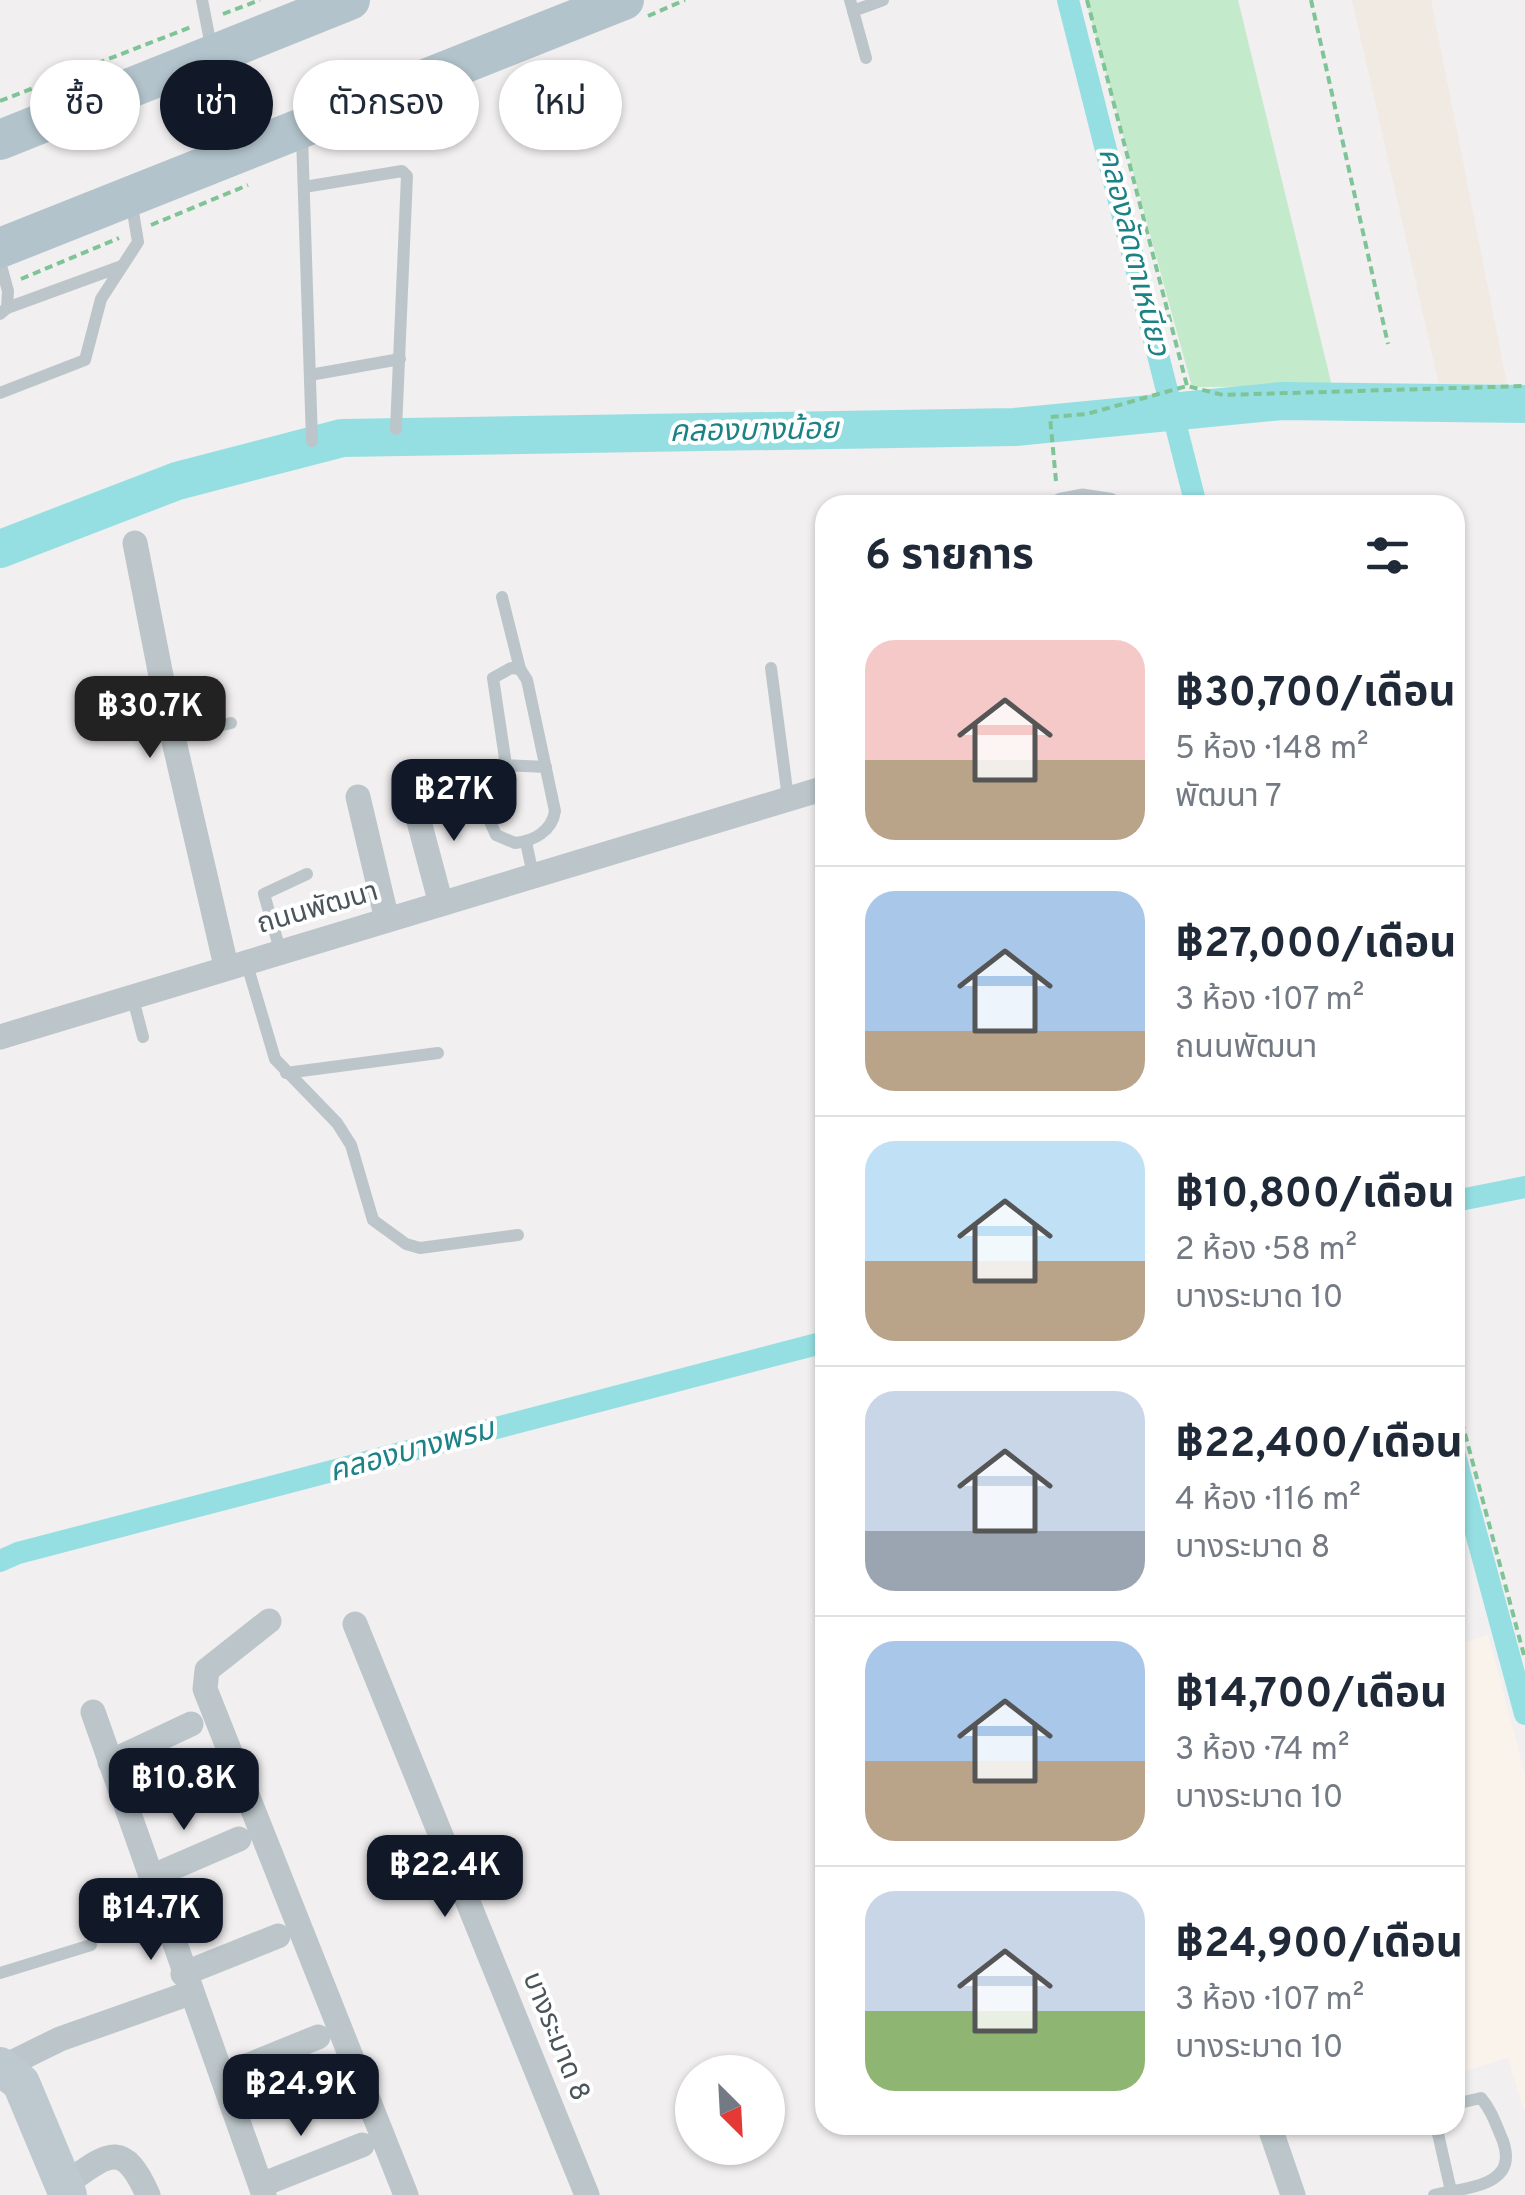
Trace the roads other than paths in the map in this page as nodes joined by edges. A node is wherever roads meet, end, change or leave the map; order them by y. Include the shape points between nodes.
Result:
1 (202, 0) edge
2 (350, 0) edge
3 (624, 0) edge
4 (883, 0) edge
5 (852, 6) edge
6 (209, 38) junction
7 (866, 58) dead end
8 (183, 60) edge
9 (474, 60) edge
10 (160, 76) edge
11 (160, 77) edge
12 (0, 119) edge
13 (293, 133) edge
14 (0, 140) edge
15 (303, 150) edge
16 (304, 187) junction
17 (116, 203) junction
18 (126, 265) junction
19 (2, 282) edge
20 (400, 359) junction
21 (310, 374) junction
22 (0, 393) edge
23 (396, 428) dead end
24 (312, 440) dead end
25 (136, 542) dead end
26 (502, 596) dead end
27 (771, 668) dead end
28 (520, 669) junction
29 (232, 722) dead end
30 (172, 737) junction
31 (503, 765) junction
32 (546, 767) junction
33 (815, 791) edge
34 (358, 797) dead end
35 (788, 798) junction
36 (414, 799) dead end
37 (526, 842) junction
38 (307, 874) dead end
39 (533, 875) junction
40 (441, 904) junction
41 (387, 920) junction
42 (280, 950) junction
43 (236, 963) junction
44 (132, 995) junction
45 (0, 1036) edge
46 (143, 1037) dead end
47 (438, 1053) dead end
48 (286, 1072) junction
49 (518, 1235) dead end
50 (269, 1622) dead end
51 (356, 1624) dead end
52 (92, 1712) dead end
53 (192, 1724) dead end
54 (110, 1762) junction
55 (240, 1839) dead end
56 (151, 1878) junction
57 (278, 1936) dead end
58 (91, 1945) dead end
59 (0, 1973) edge
60 (187, 1984) junction
61 (318, 2037) dead end
62 (2, 2067) edge
63 (222, 2076) junction
64 (1465, 2102) edge
65 (1272, 2135) edge
66 (1438, 2135) edge
67 (362, 2145) dead end
68 (66, 2190) edge
69 (263, 2190) edge
70 (1451, 2191) junction
71 (148, 2195) edge
72 (406, 2195) edge
73 (587, 2195) edge
74 (1293, 2195) edge
75 (1434, 2195) edge

1 - 6 lane
2 - 6 main road
3 - 9 main road
4 - 5 lane
5 - 7 lane
6 - 8 main road
10 - 12 main road
11 - 14 main road
13 - 17 main road
15 - 16 lane
16 - 20 lane via 407,176
16 - 21 lane
17 - 18 lane via 138,242
17 - 19 main road
18 - 19 lane
18 - 22 lane via 101,299 84,360
20 - 21 lane
20 - 23 lane
21 - 24 lane
25 - 30 street
26 - 28 lane
27 - 35 lane
28 - 31 lane via 496,672 491,688
28 - 32 lane
29 - 30 lane
30 - 43 street
31 - 32 lane
31 - 37 lane via 486,796 487,819 504,841
32 - 37 lane via 553,824
33 - 35 street, ถนนพัฒนา
34 - 41 street
35 - 39 street, ถนนพัฒนา
36 - 40 street
37 - 39 lane
38 - 42 lane via 264,894
39 - 40 street, ถนนพัฒนา
40 - 41 street, ถนนพัฒนา
41 - 42 street, ถนนพัฒนา
42 - 43 street, ถนนพัฒนา
43 - 44 street, ถนนพัฒนา
43 - 48 lane
44 - 45 street, ถนนพัฒนา
44 - 46 lane
47 - 48 lane
48 - 49 lane via 351,1145 373,1220 381,1227 420,1248
50 - 72 street via 207,1670 205,1689
51 - 73 street, บางระมาด 8
52 - 54 street
53 - 54 street
54 - 56 street
55 - 56 street
56 - 60 street
57 - 60 street
58 - 59 lane
60 - 62 street
60 - 63 street
61 - 63 street
62 - 68 street via 21,2083
63 - 69 street
64 - 70 lane via 1481,2098 1491,2110 1508,2156 1502,2175
65 - 74 street
66 - 70 lane
67 - 69 street
68 - 71 street via 102,2158 118,2155 130,2161
70 - 75 lane

